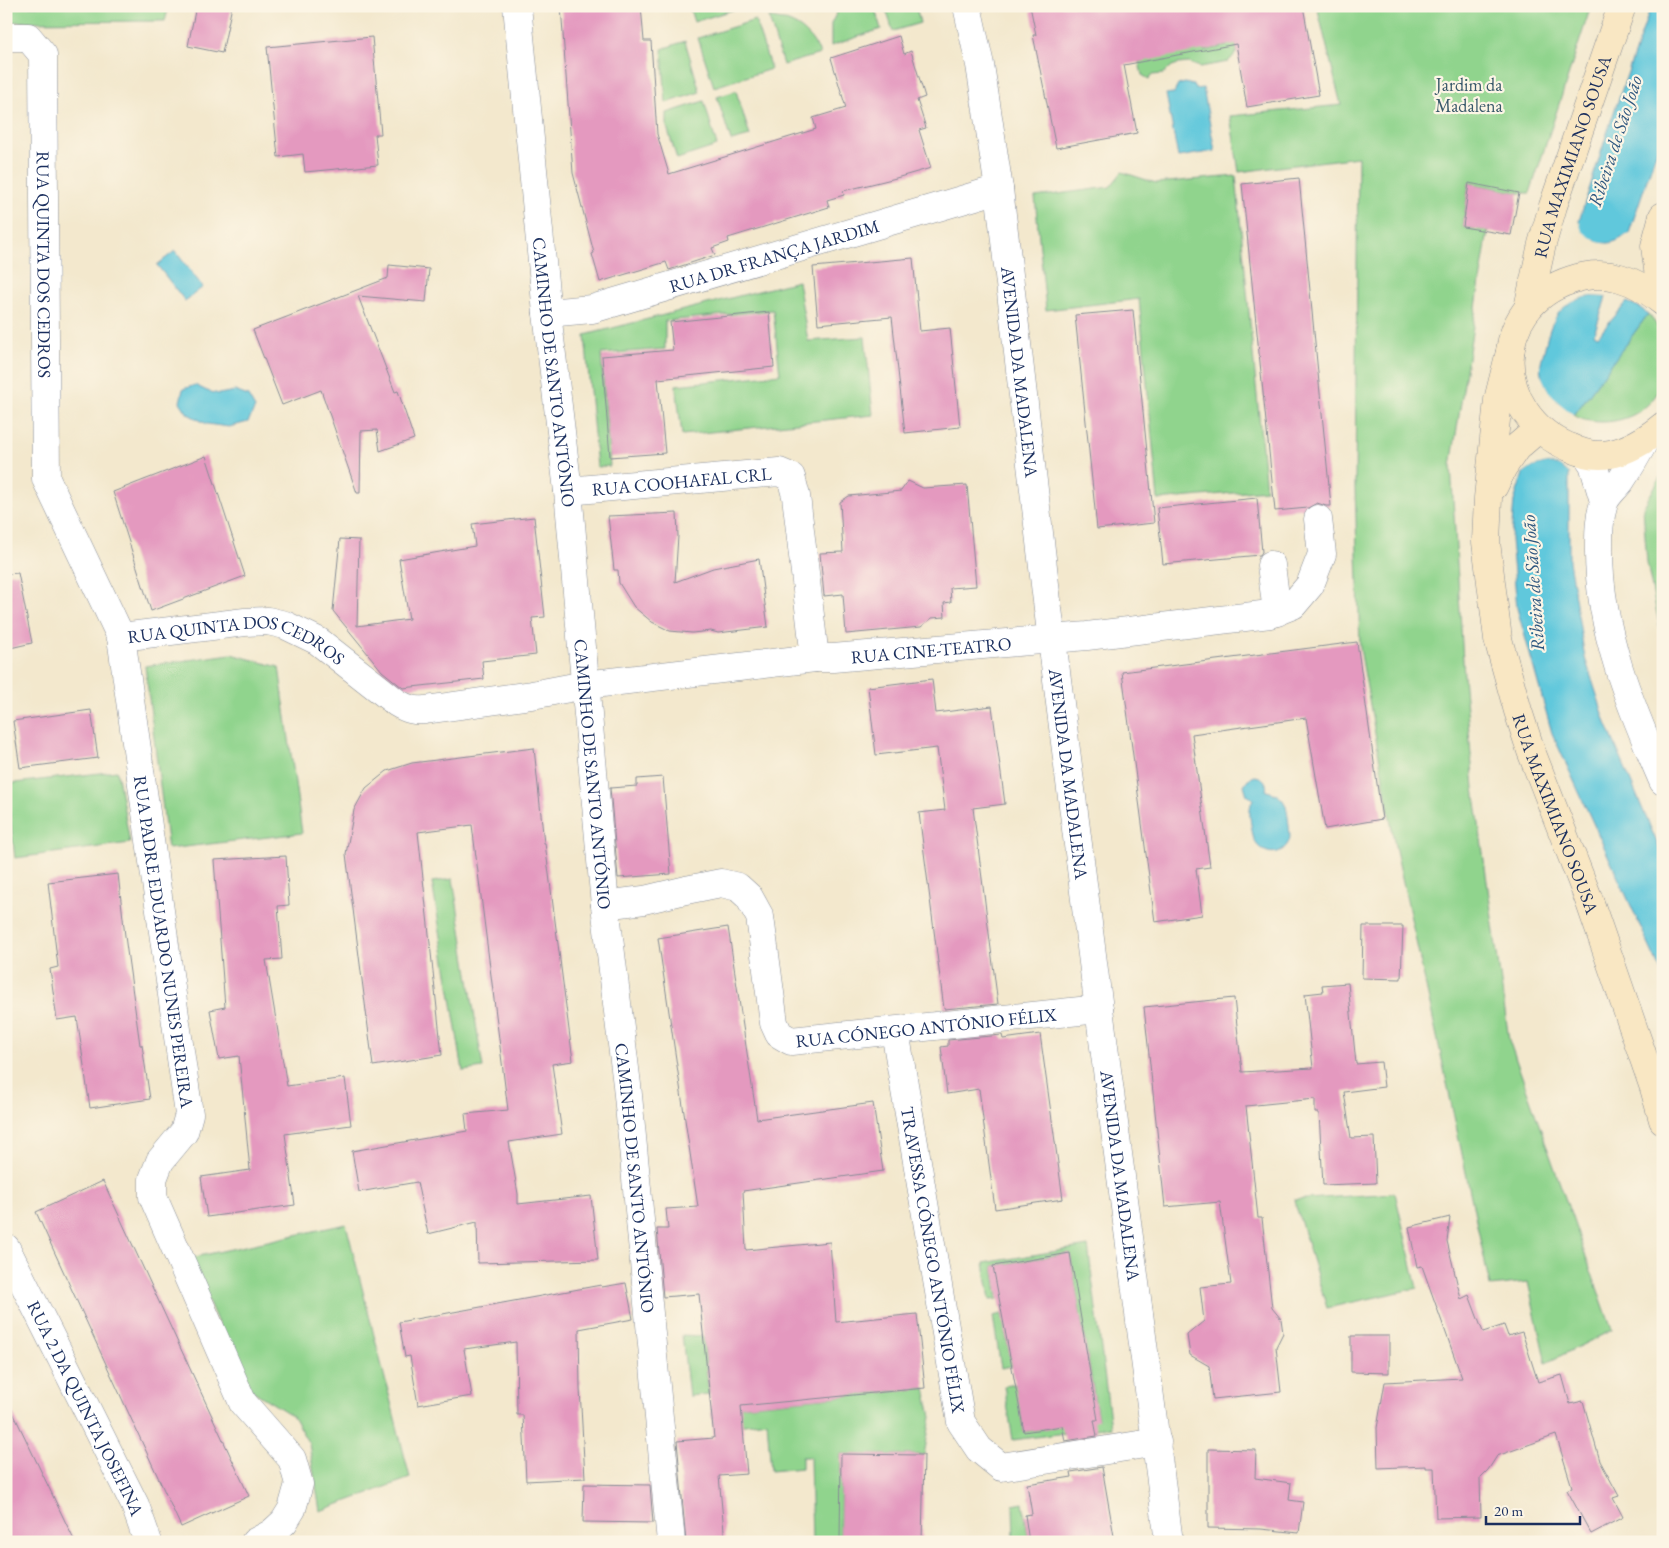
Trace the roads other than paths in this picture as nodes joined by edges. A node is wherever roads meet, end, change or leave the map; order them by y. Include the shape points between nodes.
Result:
1 (517, 6) edge
2 (967, 6) edge
3 (1622, 6) edge
4 (6, 37) edge
5 (999, 188) junction
6 (1663, 216) edge
7 (1637, 275) junction
8 (1662, 301) edge
9 (1528, 308) junction
10 (547, 313) junction
11 (1511, 348) junction
12 (1538, 429) junction
13 (1654, 433) edge
14 (1579, 451) junction
15 (568, 492) junction
16 (1488, 498) junction
17 (1604, 501) junction
18 (1318, 519) dead end
19 (1271, 565) dead end
20 (1277, 612) junction
21 (121, 637) junction
22 (1052, 639) junction
23 (815, 658) junction
24 (585, 685) junction
25 (1663, 780) edge
26 (605, 905) junction
27 (1099, 1010) junction
28 (895, 1031) junction
29 (1663, 1120) edge
30 (6, 1248) edge
31 (1156, 1442) junction
32 (148, 1542) edge
33 (255, 1542) edge
34 (671, 1542) edge
35 (1169, 1542) edge

1 - 10 street, CAMINHO DE SANTO ANTÓNIO
2 - 5 street, AVENIDA DA MADALENA via 980,65
3 - 9 main road, RUA MAXIMIANO SOUSA via 1553,206
4 - 21 street, RUA QUINTA DOS CEDROS via 28,37 43,55 46,479
5 - 10 street, RUA DR FRANÇA JARDIM via 592,309
5 - 22 street, AVENIDA DA MADALENA
6 - 7 main road via 1655,246
7 - 8 main road
7 - 9 main road via 1585,275 1542,294
9 - 11 main road
10 - 15 street, CAMINHO DE SANTO ANTÓNIO
11 - 12 main road via 1514,392
11 - 16 main road, RUA MAXIMIANO SOUSA via 1498,400
12 - 14 main road via 1556,442
12 - 16 main road, RUA MAXIMIANO SOUSA via 1507,460
13 - 14 main road via 1608,455
13 - 17 street
14 - 17 street via 1593,464
15 - 23 street, RUA COOHAFAL CRL via 779,472 791,477
15 - 24 street, CAMINHO DE SANTO ANTÓNIO
16 - 29 main road, RUA MAXIMIANO SOUSA via 1487,555 1498,639 1518,711 1589,900
17 - 25 street via 1599,525 1598,573 1607,625 1618,666
18 - 20 street, RUA CINE-TEATRO via 1322,554 1310,585 1293,605
19 - 20 street
20 - 22 street, RUA CINE-TEATRO
21 - 24 street, RUA QUINTA DOS CEDROS via 245,622 268,621 285,625 318,641 397,703 416,711
21 - 33 street, RUA PADRE EDUARDO NUNES PEREIRA via 189,1114 184,1132 160,1161 153,1179 153,1197 243,1404 292,1459 299,1484 292,1509 284,1522
22 - 23 street, RUA CINE-TEATRO
22 - 27 street, AVENIDA DA MADALENA
23 - 24 street, RUA CINE-TEATRO
24 - 26 street, CAMINHO DE SANTO ANTÓNIO
26 - 28 street, RUA CÓNEGO ANTÓNIO FÉLIX via 721,883 738,887 749,896 760,917 774,1023 779,1034 791,1041
26 - 34 street, CAMINHO DE SANTO ANTÓNIO via 628,1085
27 - 28 street, RUA CÓNEGO ANTÓNIO FÉLIX
27 - 31 street, AVENIDA DA MADALENA
28 - 31 street, TRAVESSA CÓNEGO ANTÓNIO FÉLIX via 961,1422 979,1449 1001,1467
30 - 32 street, RUA 2 DA QUINTA JOSEFINA via 135,1506
31 - 35 street, AVENIDA DA MADALENA

